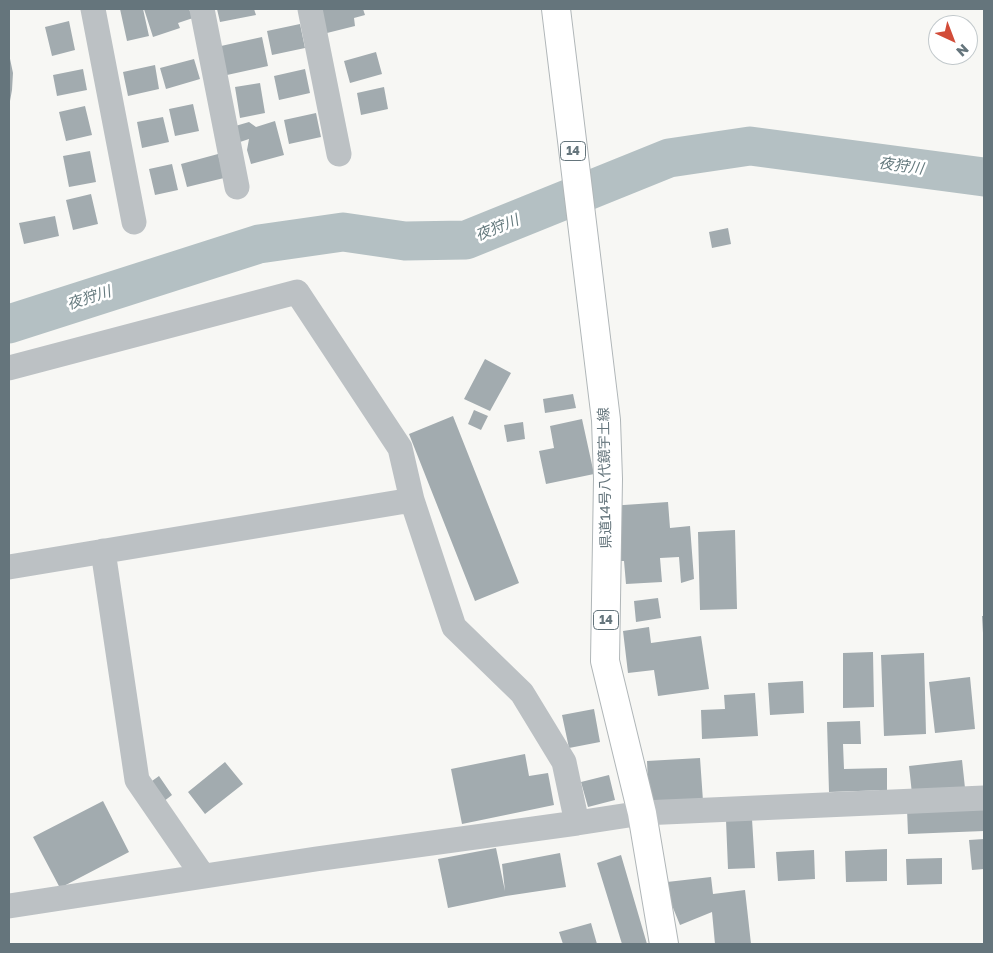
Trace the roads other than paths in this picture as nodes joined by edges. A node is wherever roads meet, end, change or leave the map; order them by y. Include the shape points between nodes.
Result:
1 (93, 9) edge
2 (202, 9) edge
3 (310, 9) edge
4 (556, 10) edge
5 (339, 154) dead end
6 (237, 187) dead end
7 (134, 222) dead end
8 (9, 368) edge
9 (412, 500) junction
10 (103, 551) junction
11 (9, 567) edge
12 (984, 798) edge
13 (642, 813) junction
14 (577, 823) junction
15 (203, 876) junction
16 (9, 906) edge
17 (664, 944) edge

1 - 7 street
2 - 6 street
3 - 5 street
4 - 13 main road, 県道14号八代鏡宇土線 / 14 via 606,420 605,661
8 - 9 street via 297,292 400,448
9 - 10 street
9 - 14 street via 454,627 522,693 564,762
10 - 11 street
10 - 15 street via 137,780
12 - 13 street
13 - 14 street
13 - 17 main road, 県道14号八代鏡宇土線 / 14
14 - 15 street
15 - 16 street

